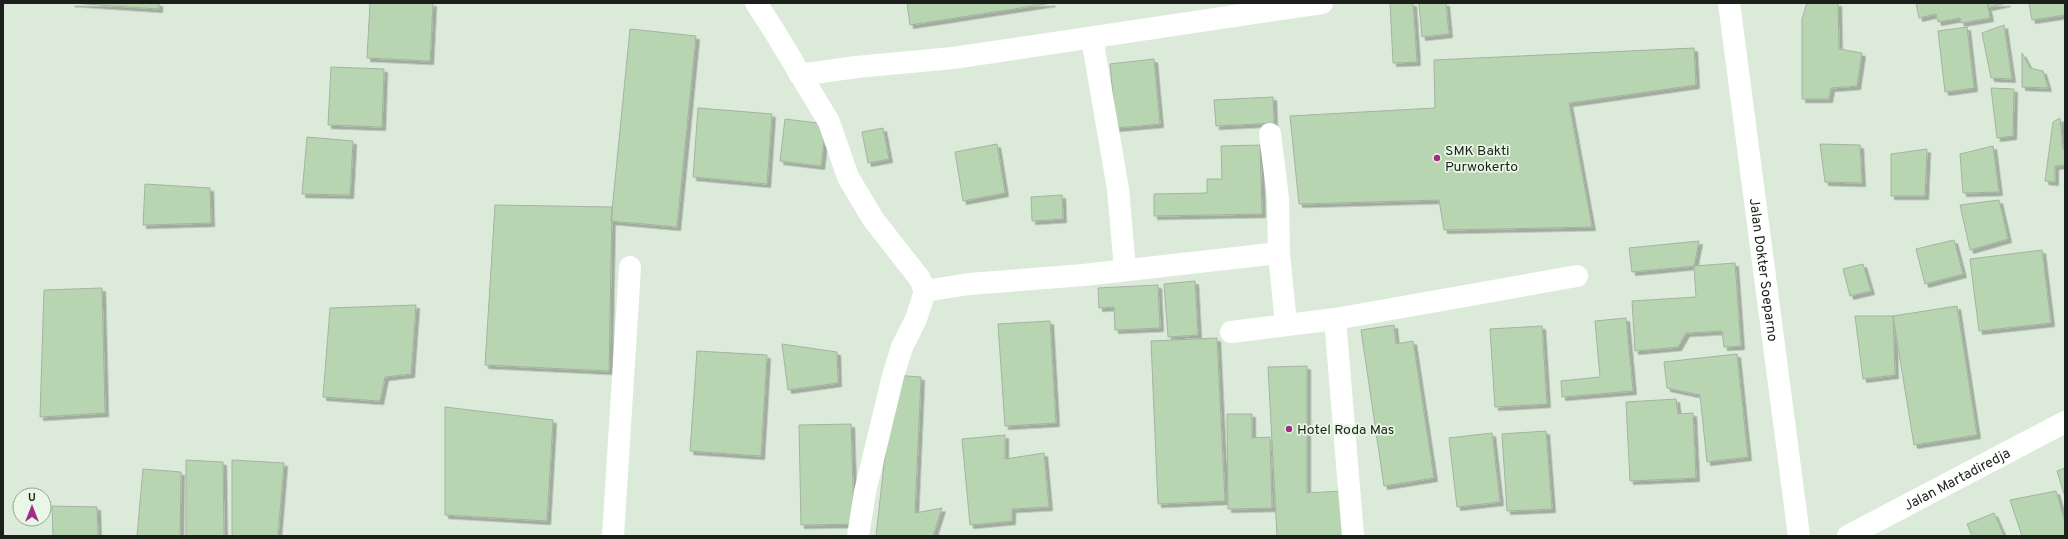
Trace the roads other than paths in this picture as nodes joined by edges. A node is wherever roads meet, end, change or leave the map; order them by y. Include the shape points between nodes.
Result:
1 (756, 3) edge
2 (1322, 3) edge
3 (1729, 3) edge
4 (1092, 38) junction
5 (800, 75) junction
6 (1270, 134) dead end
7 (1279, 254) junction
8 (630, 267) dead end
9 (1125, 269) junction
10 (1577, 276) dead end
11 (925, 290) junction
12 (1335, 319) junction
13 (1286, 324) junction
14 (1231, 332) dead end
15 (2065, 422) edge
16 (613, 536) edge
17 (858, 536) edge
18 (1353, 536) edge
19 (1799, 536) edge
20 (1848, 536) edge

1 - 5 street
2 - 4 street
3 - 19 street, Jalan Dokter Soeparno
4 - 5 street via 953,58
4 - 9 street via 1118,189
5 - 11 street via 829,122 851,183 873,219 920,279
6 - 7 street via 1278,198
7 - 9 street
7 - 13 street
8 - 16 street
9 - 11 street
10 - 12 street
11 - 17 street via 916,320 902,347 893,376 865,492
12 - 13 street
12 - 18 street
13 - 14 street
15 - 20 street, Jalan Martadiredja

